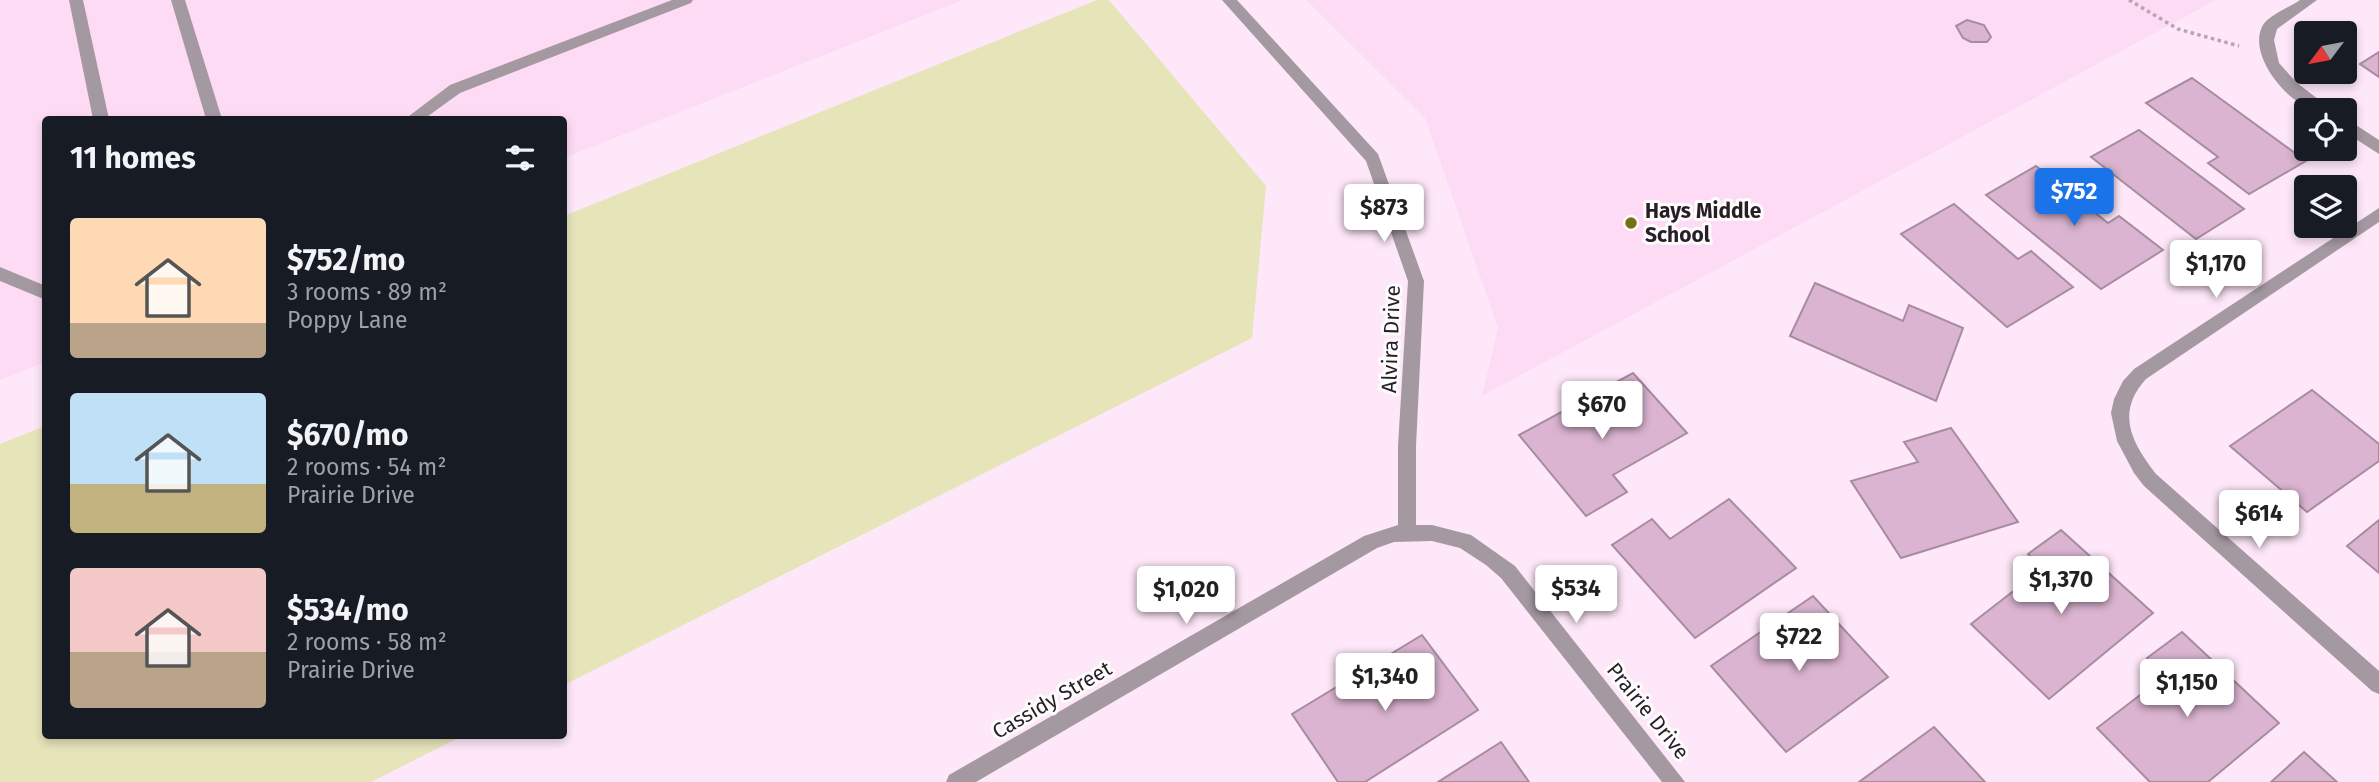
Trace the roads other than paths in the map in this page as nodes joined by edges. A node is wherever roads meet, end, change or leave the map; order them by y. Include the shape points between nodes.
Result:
1 (76, 0) edge
2 (178, 0) edge
3 (686, 0) edge
4 (1229, 0) edge
5 (2310, 0) edge
6 (2308, 98) edge
7 (100, 116) edge
8 (213, 116) edge
9 (418, 116) edge
10 (2357, 132) edge
11 (2379, 148) edge
12 (2379, 214) edge
13 (0, 274) edge
14 (42, 291) edge
15 (1407, 532) junction
16 (1432, 533) joint
17 (2379, 684) edge
18 (956, 782) edge
19 (1675, 782) edge

1 - 7 street
2 - 8 street
3 - 9 street via 455,89
4 - 15 street, Alvira Drive via 1373,158 1416,281
5 - 6 street via 2270,26 2265,37 2266,54 2286,82
10 - 11 street
12 - 17 street via 2140,374 2123,393 2120,426 2130,453 2150,480
13 - 14 street
15 - 16 street, Cassidy Street
15 - 18 street, Cassidy Street via 1371,542
16 - 19 street, Prairie Drive via 1476,547 1507,572

